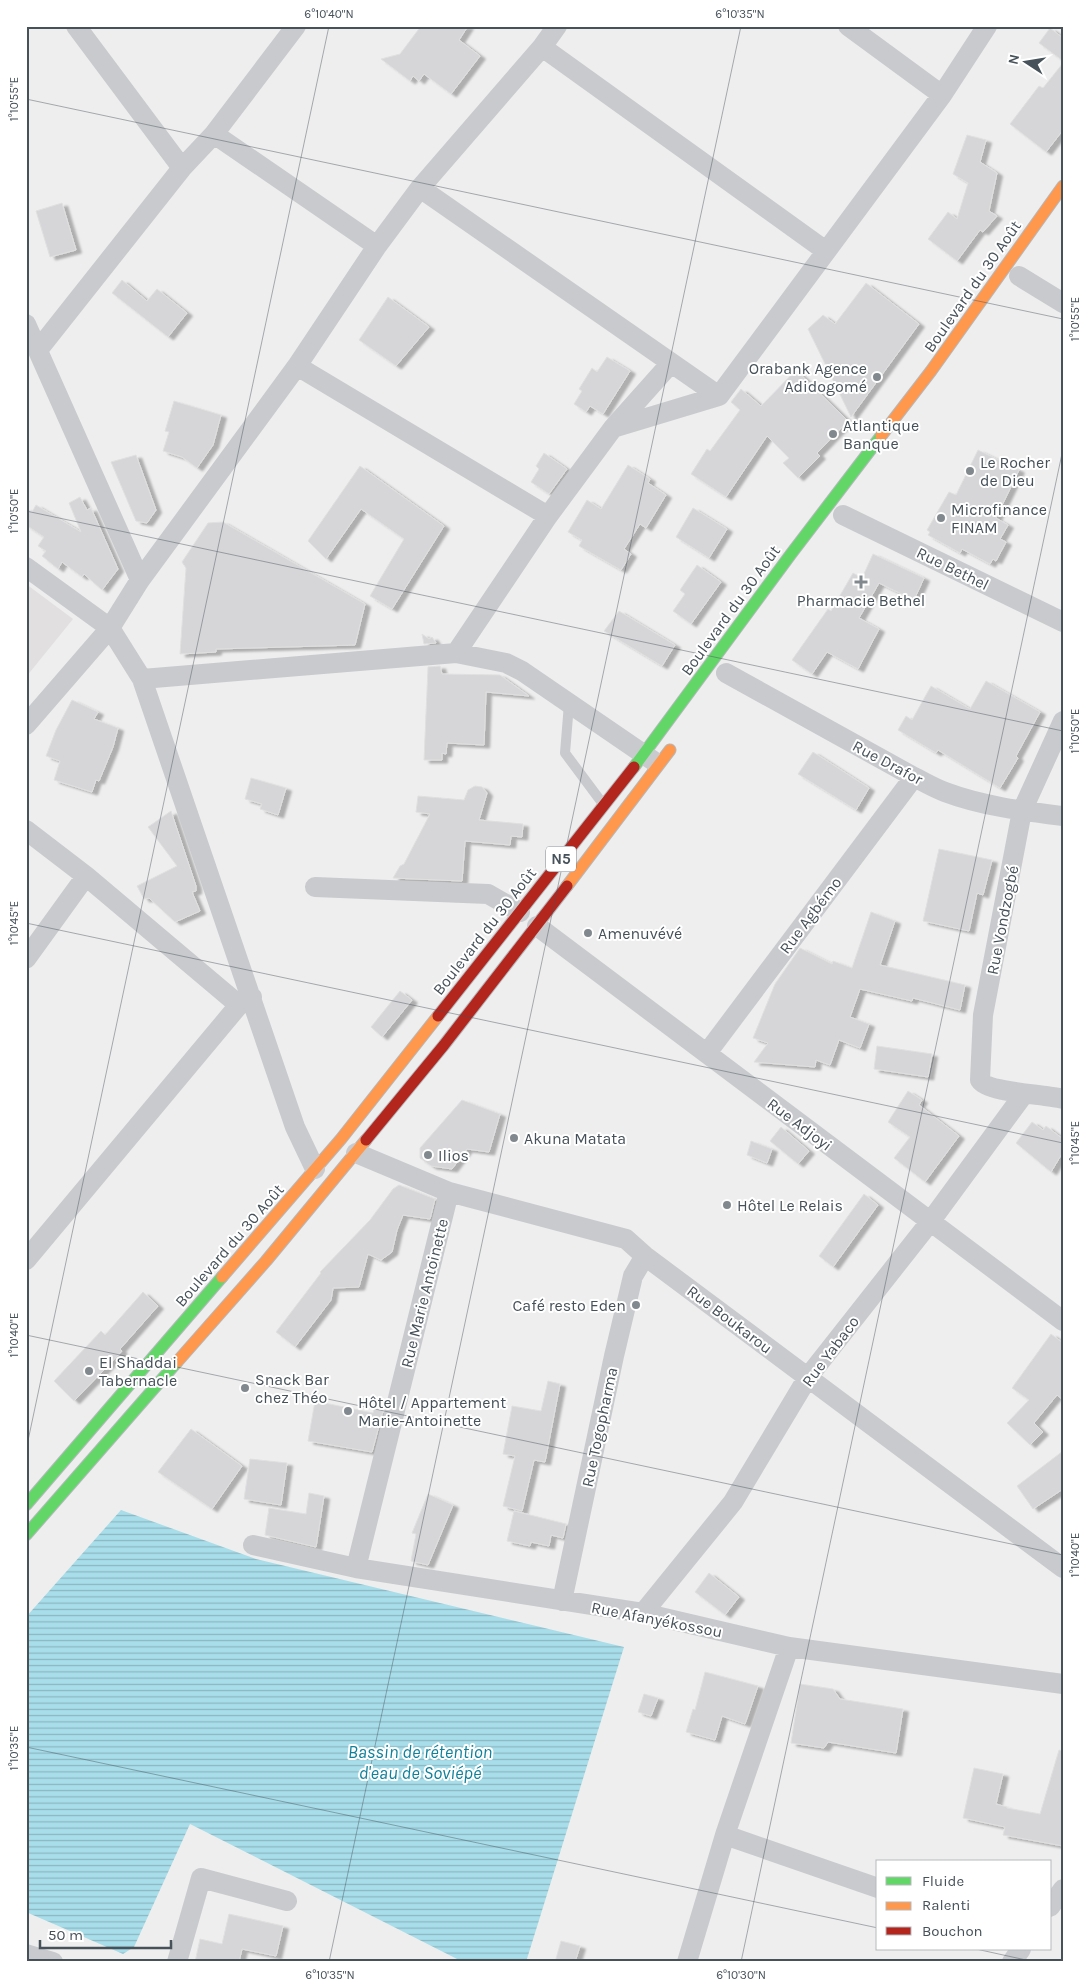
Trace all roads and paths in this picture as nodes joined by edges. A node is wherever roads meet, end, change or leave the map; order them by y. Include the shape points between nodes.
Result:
1 (76, 26) edge
2 (296, 26) edge
3 (556, 26) edge
4 (848, 26) edge
5 (987, 26) edge
6 (542, 47) junction
7 (942, 95) junction
8 (214, 134) junction
9 (182, 168) junction
10 (1063, 186) edge
11 (420, 188) junction
12 (377, 246) junction
13 (826, 251) junction
14 (1019, 276) dead end
15 (1063, 303) edge
16 (26, 324) edge
17 (38, 350) junction
18 (671, 363) junction
19 (297, 366) junction
20 (718, 396) junction
21 (613, 428) junction
22 (843, 515) dead end
23 (548, 516) junction
24 (26, 567) edge
25 (140, 580) junction
26 (1063, 622) edge
27 (110, 628) junction
28 (456, 653) junction
29 (726, 673) dead end
30 (142, 679) junction
31 (570, 704) junction
32 (1063, 721) edge
33 (26, 725) edge
34 (675, 742) dead end
35 (651, 759) junction
36 (914, 777) junction
37 (603, 804) junction
38 (1022, 811) junction
39 (1063, 816) edge
40 (26, 830) edge
41 (86, 876) junction
42 (315, 887) dead end
43 (520, 912) junction
44 (537, 926) junction
45 (26, 959) edge
46 (245, 1001) junction
47 (706, 1054) junction
48 (1024, 1094) junction
49 (1063, 1099) edge
50 (341, 1139) junction
51 (356, 1154) junction
52 (322, 1176) junction
53 (449, 1192) junction
54 (930, 1222) junction
55 (644, 1256) junction
56 (26, 1260) edge
57 (1063, 1321) edge
58 (808, 1378) junction
59 (26, 1505) edge
60 (26, 1517) edge
61 (35, 1525) junction
62 (26, 1535) edge
63 (253, 1545) dead end
64 (356, 1568) junction
65 (1063, 1568) edge
66 (562, 1601) junction
67 (643, 1613) junction
68 (789, 1647) junction
69 (1063, 1684) edge
70 (725, 1835) junction
71 (876, 1887) edge
72 (1063, 1889) edge
73 (287, 1901) dead end
74 (1052, 1904) edge
75 (1020, 1950) edge
76 (26, 1954) edge
77 (689, 1961) edge
78 (54, 1962) edge
79 (177, 1962) edge
80 (1012, 1962) edge

1 - 9 street
2 - 8 street
3 - 6 street
4 - 7 street
5 - 7 street
6 - 11 street
6 - 13 street
7 - 13 street
8 - 9 street
8 - 12 street
9 - 17 street
10 - 35 highway, Boulevard du 30 Août / N5 via 931,371 797,547
11 - 12 street
11 - 18 street
12 - 19 street
13 - 20 street
14 - 15 street
16 - 17 street
17 - 25 street
18 - 20 street
18 - 21 street
19 - 23 street
19 - 25 street
20 - 21 street
21 - 23 street
22 - 26 street, Rue Bethel
23 - 28 street
24 - 27 street
25 - 27 street
27 - 30 street
27 - 33 street
28 - 30 street
28 - 31 street via 506,663
29 - 36 street, Rue Drafor
30 - 46 street
31 - 35 street
31 - 37 lane via 565,753
32 - 38 street, Rue Vondzogbé
34 - 35 highway, Boulevard du 30 Août / N5
35 - 37 highway, Boulevard du 30 Août / N5
35 - 44 highway, Boulevard du 30 Août / N5
36 - 38 street, Rue Drafor via 944,792
36 - 47 street, Rue Agbémo
37 - 43 highway, Boulevard du 30 Août / N5
38 - 39 street, Rue Drafor
38 - 48 street, Rue Vondzogbé via 983,1015 980,1080 985,1085
40 - 41 street
41 - 45 street
41 - 46 street
42 - 43 street via 488,894
43 - 50 highway, Boulevard du 30 Août / N5
44 - 47 street, Rue Adjoyi
44 - 51 highway, Boulevard du 30 Août / N5
46 - 52 street via 295,1127
46 - 56 street
47 - 54 street, Rue Adjoyi
48 - 49 street
48 - 54 street, Rue Yabaco
50 - 51 highway
50 - 52 highway, Boulevard du 30 Août / N5
51 - 52 highway, Boulevard du 30 Août / N5
51 - 53 street, Rue Boukarou
52 - 59 highway, Boulevard du 30 Août / N5
52 - 61 highway, Boulevard du 30 Août / N5 via 266,1261
53 - 55 street, Rue Boukarou via 626,1239
53 - 64 street, Rue Marie Antoinette
54 - 57 street, Rue Adjoyi
54 - 58 street, Rue Yabaco
55 - 58 street, Rue Boukarou
55 - 66 street, Rue Togopharma via 633,1276 622,1321
58 - 65 street, Rue Boukarou
58 - 67 street, Rue Yabaco via 733,1502
60 - 61 highway
61 - 62 highway, Boulevard du 30 Août / N5
63 - 64 street, Rue Afanyékossou
64 - 66 street, Rue Afanyékossou
66 - 67 street, Rue Afanyékossou
67 - 68 street, Rue Afanyékossou
68 - 69 street, Rue Afanyékossou
68 - 70 street
70 - 71 street
70 - 77 street
72 - 74 street
73 - 79 street via 201,1878
75 - 80 street
76 - 78 street

